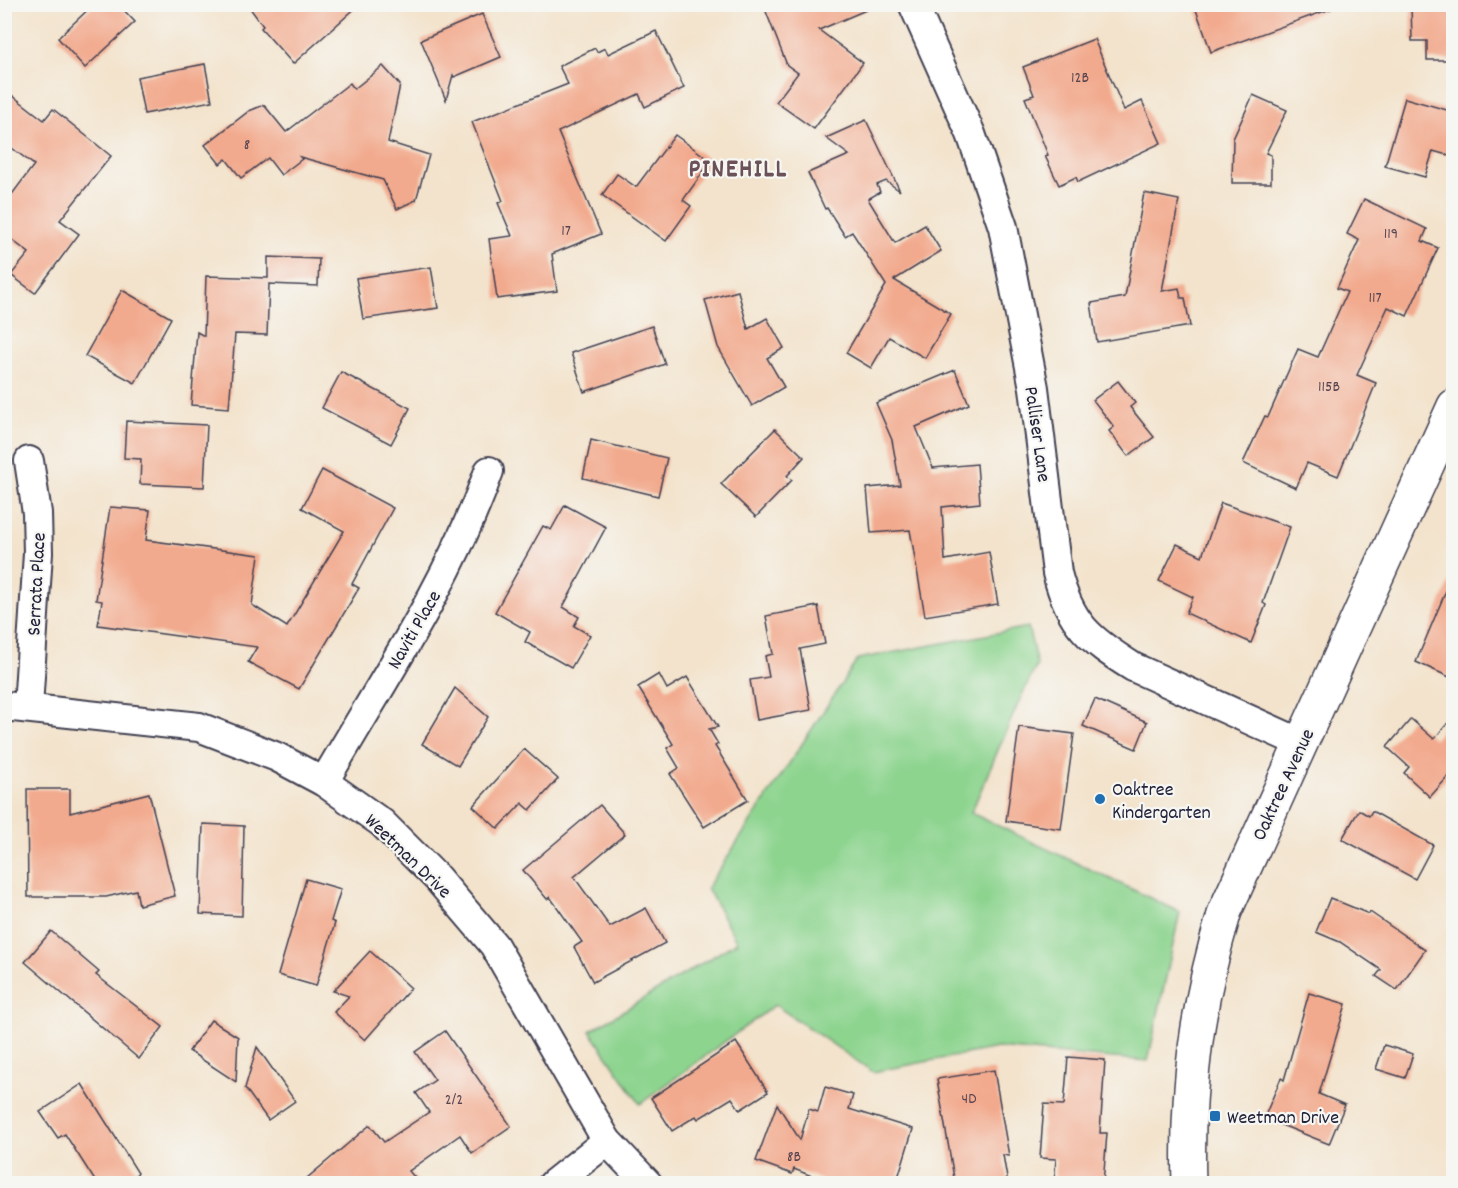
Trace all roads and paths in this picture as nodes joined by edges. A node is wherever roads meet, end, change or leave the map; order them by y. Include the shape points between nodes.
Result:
1 (913, 4) edge
2 (1454, 406) edge
3 (29, 461) dead end
4 (489, 471) dead end
5 (16, 706) edge
6 (1301, 743) junction
7 (324, 782) junction
8 (607, 1141) junction
9 (553, 1184) edge
10 (648, 1184) edge
11 (1189, 1184) edge

1 - 6 street, Palliser Lane via 971,134 1003,226 1034,388 1057,573 1064,601 1076,623 1134,667
2 - 6 street, Oaktree Avenue
3 - 5 street, Serrata Place via 38,513 38,553
4 - 7 street, Naviti Place via 471,524 448,569
5 - 7 street, Weetman Drive via 199,728 277,757
6 - 11 street, Oaktree Avenue via 1234,891 1212,954 1195,1031 1188,1122
7 - 8 street, Weetman Drive via 382,823 437,878 494,945
8 - 9 street
8 - 10 street, Weetman Drive

